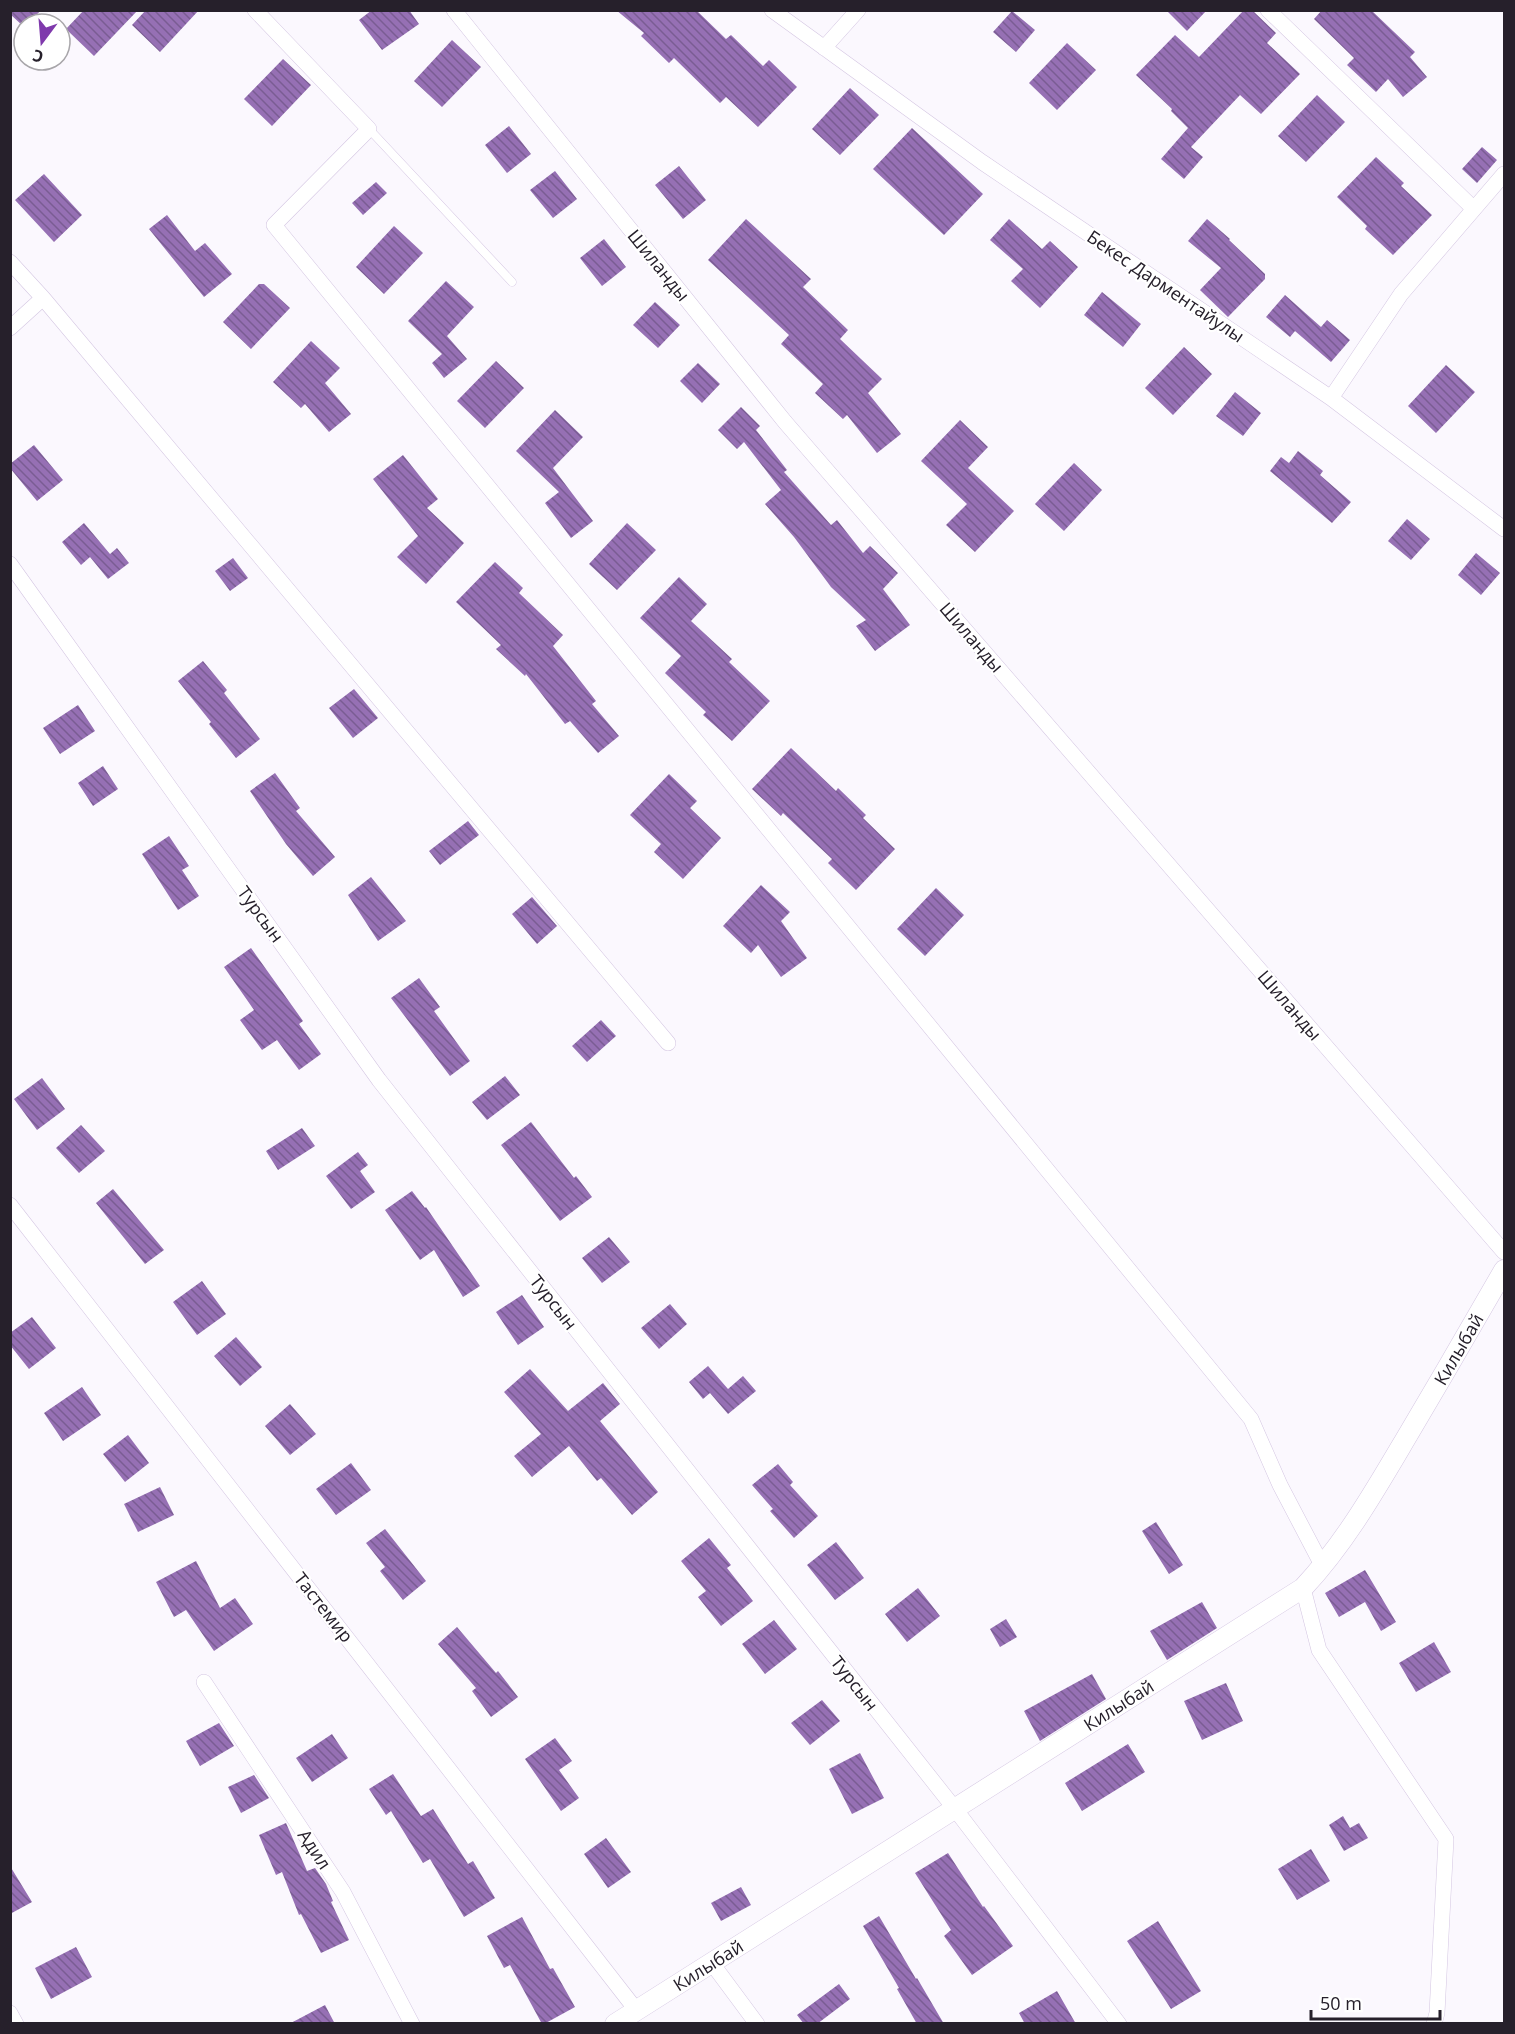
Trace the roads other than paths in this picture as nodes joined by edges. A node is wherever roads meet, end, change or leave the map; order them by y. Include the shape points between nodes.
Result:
1 (255, 10) edge
2 (454, 10) edge
3 (772, 10) edge
4 (858, 10) edge
5 (1268, 10) edge
6 (824, 48) junction
7 (369, 129) junction
8 (1504, 174) edge
9 (1474, 209) junction
10 (10, 262) edge
11 (512, 282) dead end
12 (43, 298) junction
13 (10, 328) edge
14 (1331, 398) junction
15 (1504, 529) edge
16 (10, 564) edge
17 (668, 1043) dead end
18 (10, 1205) edge
19 (1504, 1252) edge
20 (1504, 1270) edge
21 (1323, 1567) junction
22 (1303, 1588) junction
23 (204, 1682) dead end
24 (955, 1809) junction
25 (711, 1962) junction
26 (637, 2011) junction
27 (10, 2013) edge
28 (16, 2024) edge
29 (412, 2024) edge
30 (615, 2024) edge
31 (757, 2024) edge
32 (1119, 2024) edge
33 (1434, 2024) edge

1 - 7 street
2 - 19 street, Шиланды via 785,422
3 - 6 street, Бекес Дарментайулы
4 - 6 street
5 - 9 street
6 - 14 street, Бекес Дарментайулы via 982,162
7 - 11 lane
7 - 21 street via 274,225 1251,1419
8 - 9 street
9 - 14 street via 1401,294
10 - 12 street
12 - 13 street
12 - 17 street
14 - 15 street, Бекес Дарментайулы
16 - 24 street, Турсын via 379,1080
18 - 26 street, Тастемир
20 - 21 street, Килыбай via 1379,1484
21 - 22 street, Килыбай
22 - 24 street, Килыбай
22 - 33 street via 1319,1650 1446,1839
23 - 29 street, Адил via 343,1892
24 - 25 street, Килыбай
24 - 32 street, Турсын
25 - 26 street, Килыбай
25 - 31 street
26 - 30 street, Килыбай
27 - 28 street

